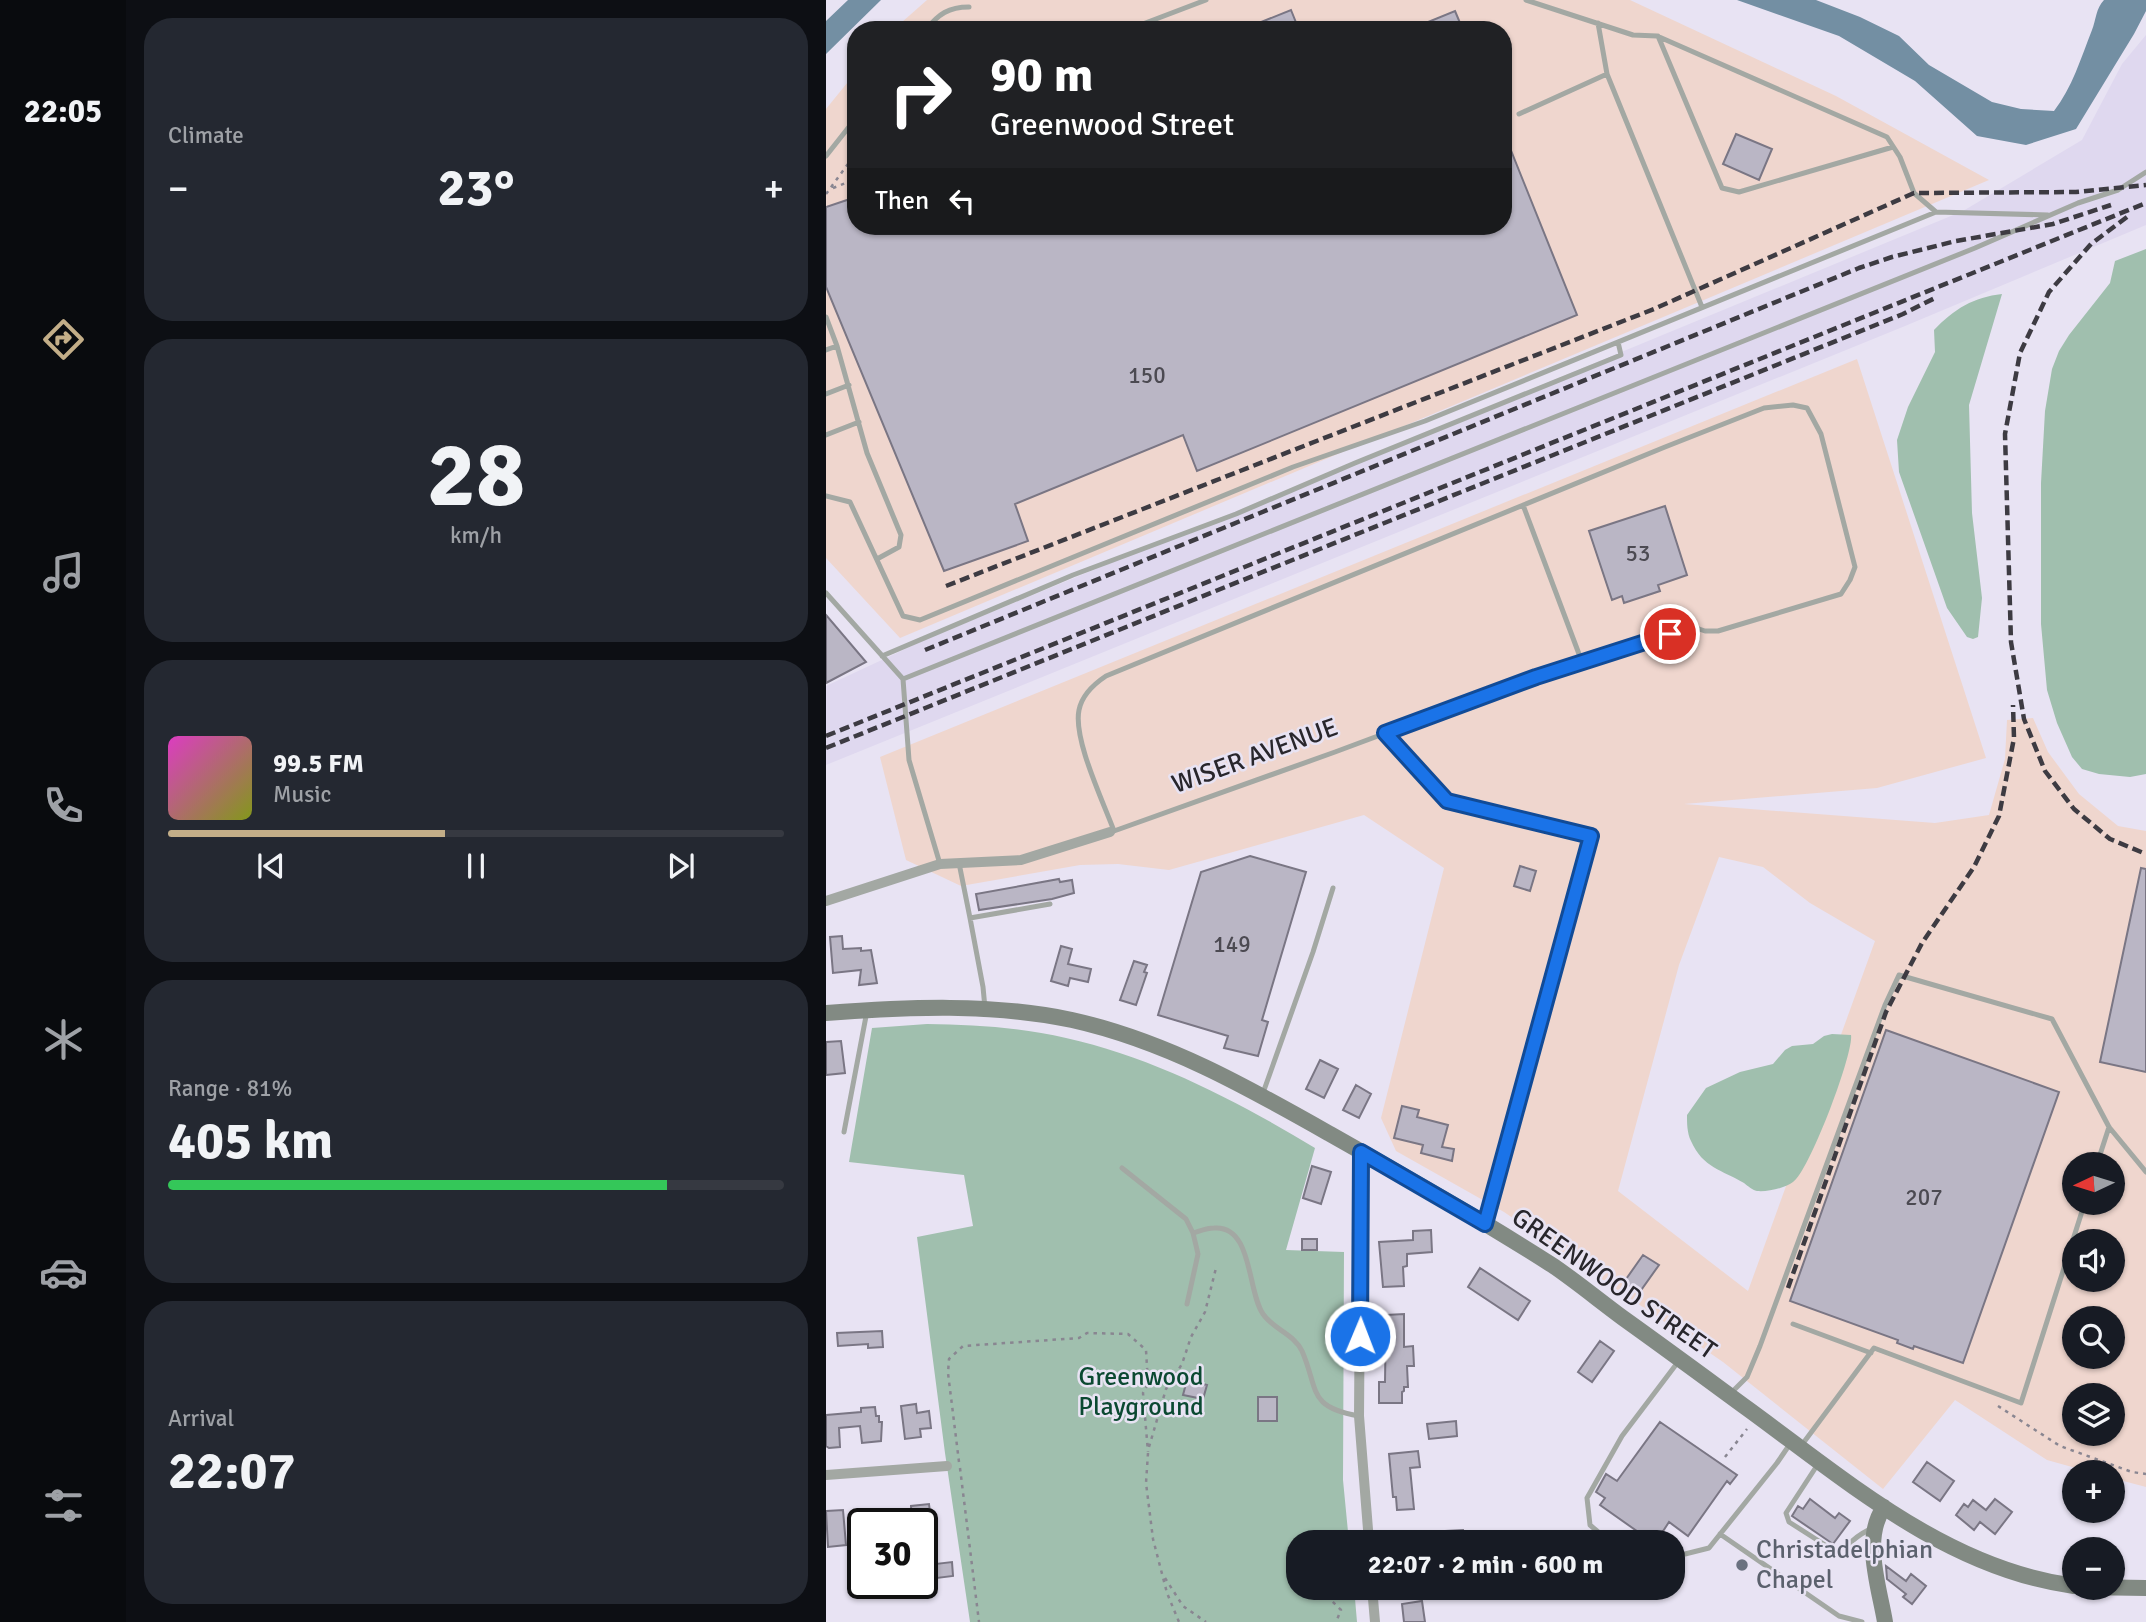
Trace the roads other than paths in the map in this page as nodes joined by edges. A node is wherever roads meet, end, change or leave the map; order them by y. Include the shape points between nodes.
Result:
1 (1206, 0) edge
2 (1527, 0) edge
3 (970, 7) dead end
4 (935, 21) edge
5 (1151, 21) edge
6 (1598, 23) junction
7 (1657, 36) junction
8 (1607, 74) junction
9 (1519, 114) dead end
10 (847, 129) edge
11 (1893, 147) junction
12 (826, 156) edge
13 (2146, 172) edge
14 (1936, 212) junction
15 (2048, 215) junction
16 (1702, 307) junction
17 (826, 317) edge
18 (1618, 342) junction
19 (837, 346) junction
20 (826, 350) edge
21 (849, 385) junction
22 (826, 394) edge
23 (859, 422) junction
24 (826, 435) edge
25 (826, 496) edge
26 (1523, 505) junction
27 (877, 559) junction
28 (826, 593) edge
29 (882, 656) junction
30 (1581, 662) junction
31 (903, 680) junction
32 (1385, 733) junction
33 (1112, 832) junction
34 (959, 863) junction
35 (940, 864) junction
36 (1333, 888) dead end
37 (827, 898) edge
38 (1050, 904) dead end
39 (970, 918) junction
40 (985, 1009) junction
41 (867, 1011) junction
42 (826, 1013) edge
43 (1262, 1096) junction
44 (2109, 1127) junction
45 (844, 1132) dead end
46 (1361, 1152) junction
47 (2101, 1152) edge
48 (1122, 1168) dead end
49 (2146, 1172) edge
50 (2081, 1215) edge
51 (1485, 1224) junction
52 (1193, 1233) junction
53 (1187, 1304) dead end
54 (1793, 1325) dead end
55 (1871, 1353) junction
56 (1679, 1359) junction
57 (1729, 1395) junction
58 (1359, 1416) junction
59 (1796, 1444) junction
60 (1820, 1461) junction
61 (947, 1466) dead end
62 (826, 1475) edge
63 (1884, 1507) junction
64 (1876, 1527) junction
65 (1368, 1530) edge
66 (1596, 1530) edge
67 (1720, 1534) junction
68 (1685, 1554) edge
69 (2062, 1583) edge
70 (2125, 1588) edge
71 (2146, 1588) edge
72 (1373, 1600) edge
73 (1375, 1622) edge
74 (1862, 1622) edge
75 (1885, 1622) edge

1 - 5 lane
2 - 6 lane
3 - 4 lane via 944,11
6 - 7 lane via 1633,35
6 - 8 lane
7 - 11 lane via 1887,137
7 - 11 lane via 1722,188 1740,192
8 - 9 lane
8 - 16 lane
10 - 12 lane
11 - 14 lane via 1914,193
13 - 15 lane via 2118,190
14 - 15 lane
14 - 16 lane
15 - 31 lane
16 - 18 lane
17 - 19 lane
18 - 27 lane via 1425,421 1293,467 920,620 904,616
18 - 29 lane via 1621,355
19 - 20 lane
19 - 21 lane
21 - 22 lane
21 - 23 lane
23 - 24 lane
23 - 27 lane via 901,535 899,547
25 - 27 lane via 850,502
26 - 30 lane
26 - 30 lane, WISER AVENUE via 1764,408 1807,408 1821,433 1856,567 1841,594 1718,631 1693,627
26 - 33 lane via 1106,676 1090,688 1079,707 1077,729
28 - 29 lane
29 - 31 lane
30 - 32 lane, WISER AVENUE
31 - 35 lane via 909,760
32 - 33 lane, WISER AVENUE
32 - 51 lane via 1447,801 1591,836
33 - 34 street, WISER AVENUE via 1021,860
34 - 35 street, WISER AVENUE
34 - 39 lane
35 - 37 street, WISER AVENUE
36 - 43 lane
38 - 39 lane
39 - 40 lane
40 - 41 main road, GREENWOOD STREET
40 - 43 main road, GREENWOOD STREET via 1072,1020 1122,1034 1195,1061
41 - 42 main road, GREENWOOD STREET
41 - 45 lane
43 - 46 main road, GREENWOOD STREET
44 - 47 lane
44 - 49 lane
44 - 57 lane via 2052,1019 1899,975 1760,1346 1747,1377
46 - 51 main road, GREENWOOD STREET
46 - 58 street
48 - 52 lane via 1186,1219
50 - 55 lane via 2021,1403 1874,1348
51 - 56 main road, GREENWOOD STREET via 1558,1270
52 - 53 lane via 1198,1254
52 - 58 lane via 1227,1229 1237,1237 1262,1313 1301,1349 1313,1390 1335,1412
54 - 55 lane
55 - 59 lane
56 - 57 main road, GREENWOOD STREET
56 - 66 lane via 1622,1436 1587,1498 1590,1525
57 - 59 main road, GREENWOOD STREET
58 - 65 street
59 - 60 main road, GREENWOOD STREET
59 - 67 lane
60 - 63 main road, GREENWOOD STREET
60 - 64 lane via 1790,1504 1789,1522 1836,1552 1860,1532
61 - 62 street
63 - 64 main road
63 - 69 main road, GREENWOOD STREET via 1980,1561
64 - 75 main road via 1873,1550
67 - 68 lane via 1709,1548
67 - 74 lane via 1839,1616
70 - 71 main road
72 - 73 street

